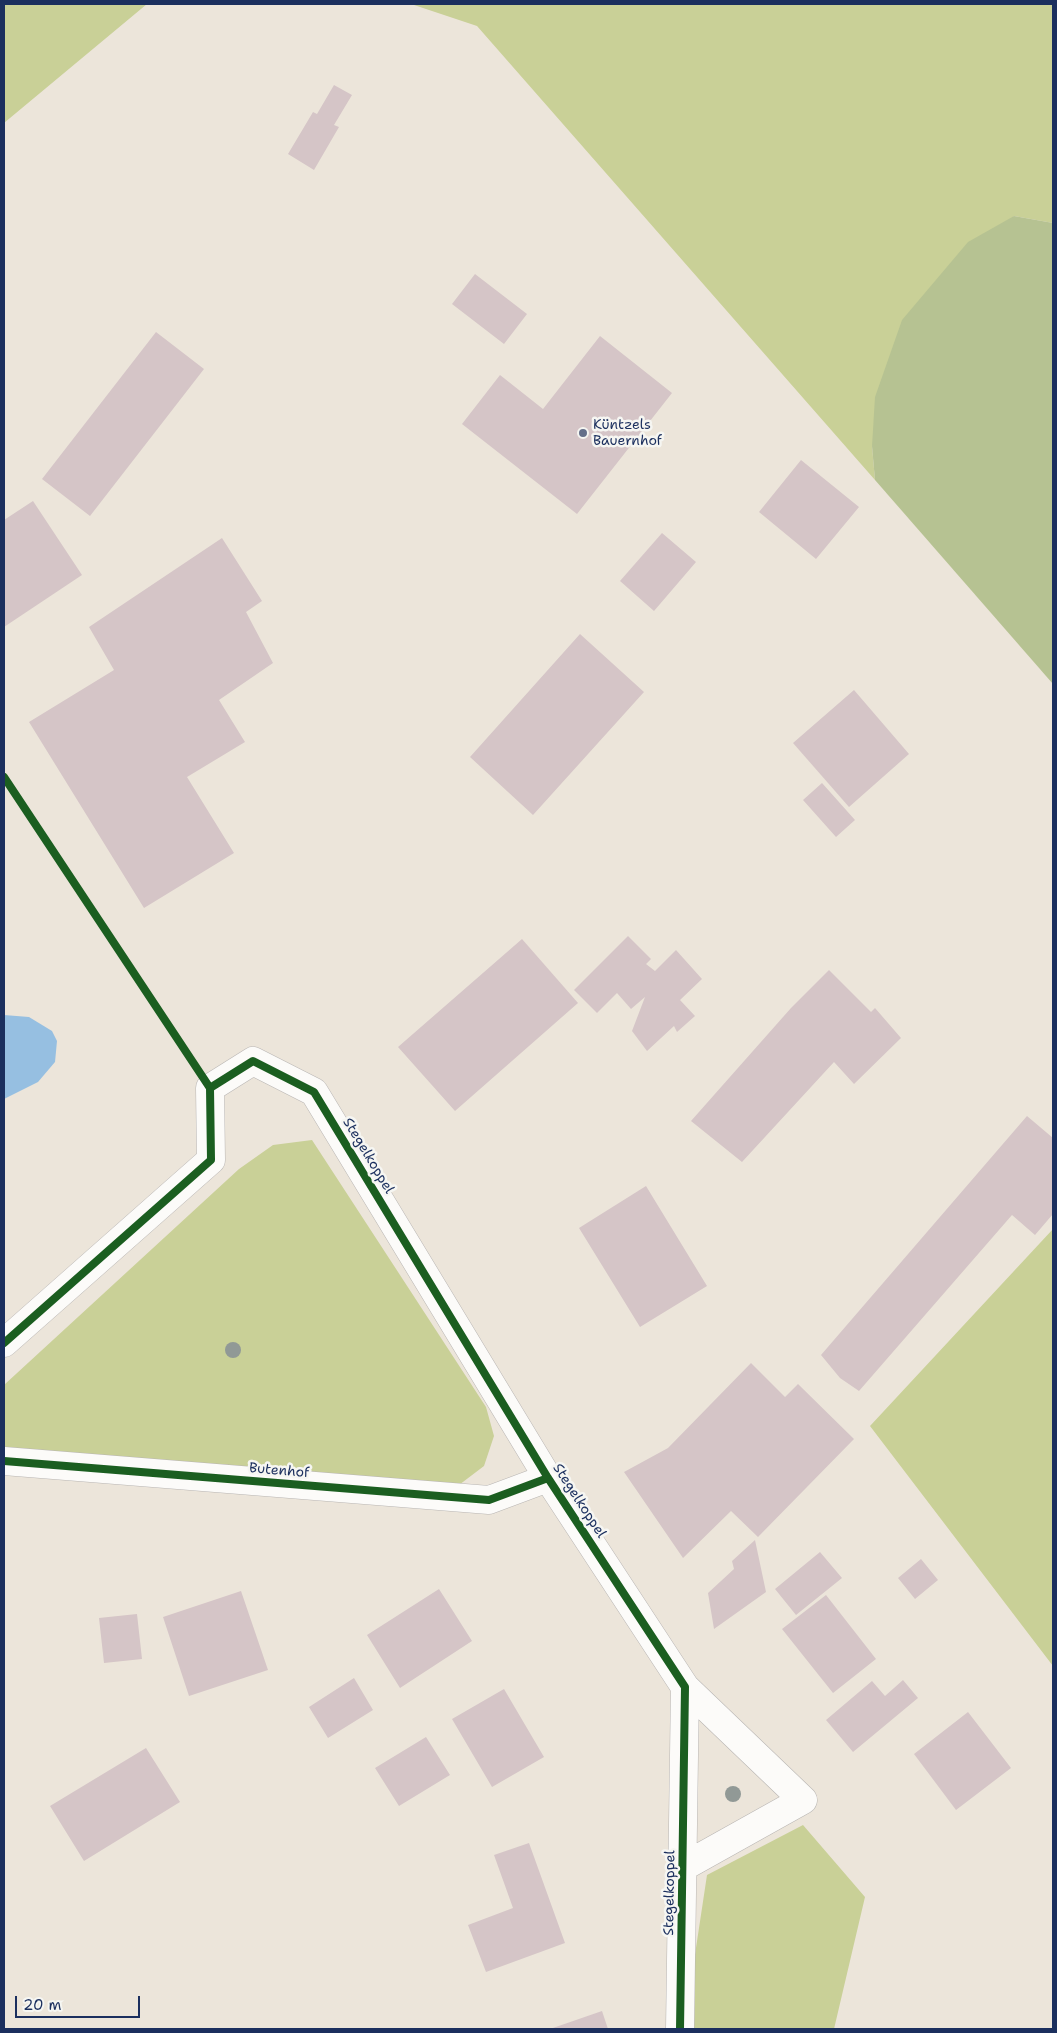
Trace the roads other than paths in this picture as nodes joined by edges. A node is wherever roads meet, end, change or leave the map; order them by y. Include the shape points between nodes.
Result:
1 (4, 1343) edge
2 (4, 1461) edge
3 (548, 1478) junction
4 (685, 1687) junction
5 (683, 1867) junction
6 (680, 2029) edge

1 - 3 street, Stegelkoppel via 211,1160 210,1088 253,1061 314,1092
2 - 3 street, Butenhof via 489,1500
3 - 4 street, Stegelkoppel
4 - 5 street, Stegelkoppel
4 - 5 street, Stegelkoppel via 804,1800
5 - 6 street, Stegelkoppel

